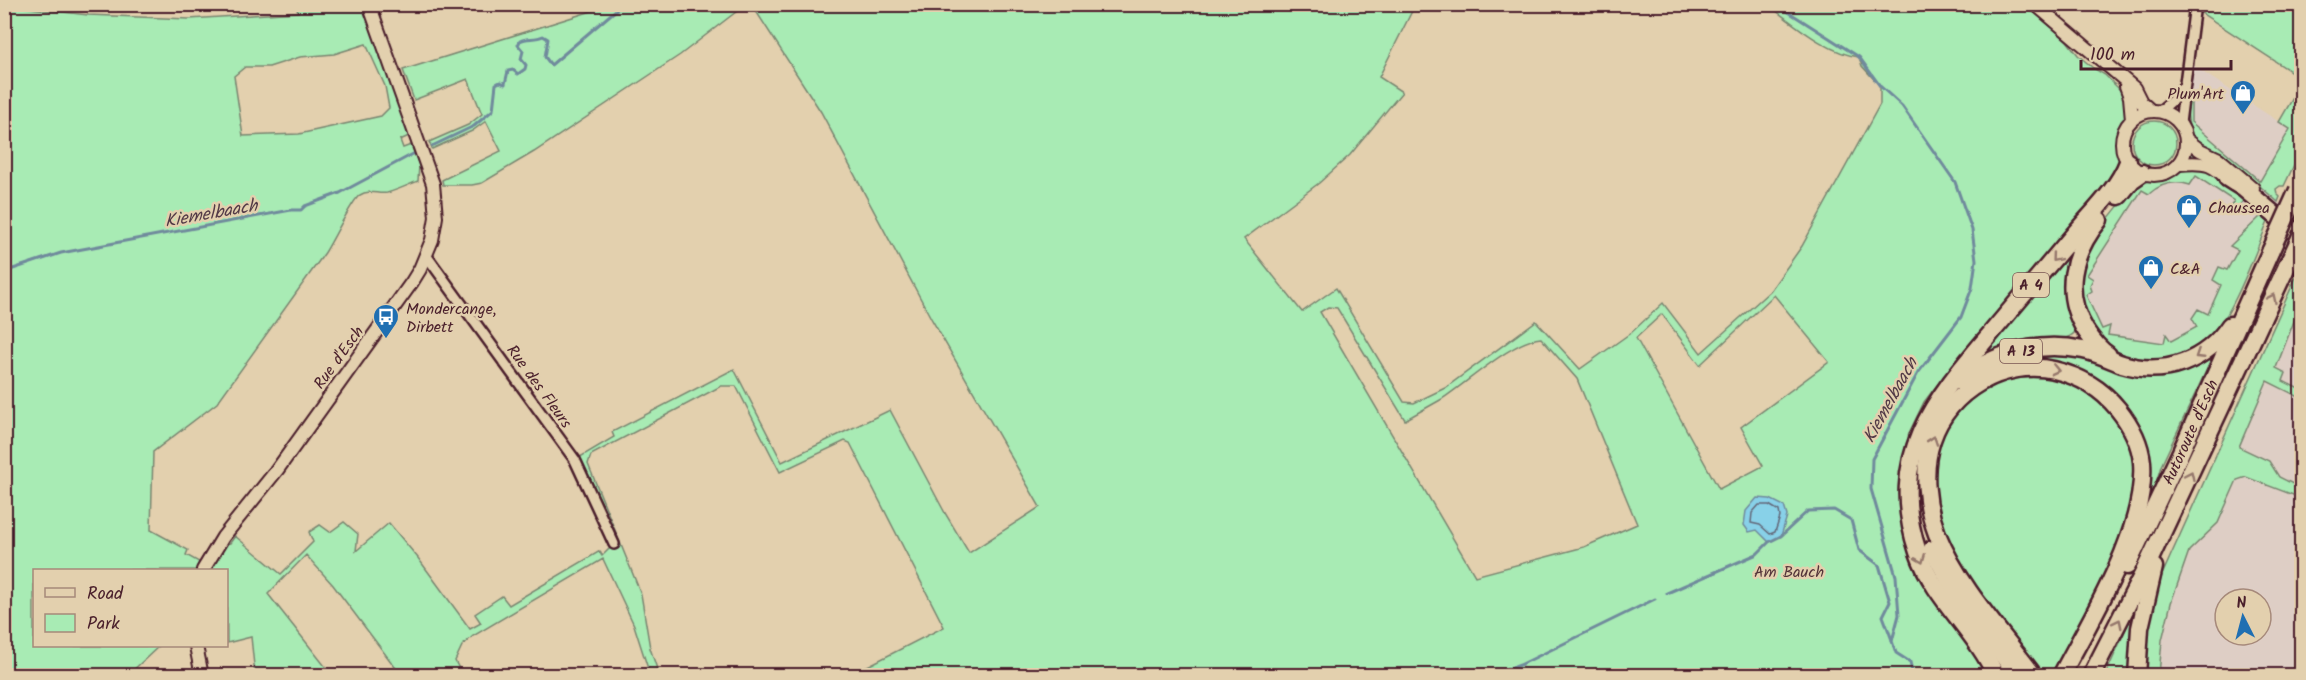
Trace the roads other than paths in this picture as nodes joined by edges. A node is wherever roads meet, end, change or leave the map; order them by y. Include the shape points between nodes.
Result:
1 (369, 4) edge
2 (2035, 4) edge
3 (2195, 4) edge
4 (2121, 77) junction
5 (2184, 85) junction
6 (2155, 111) junction
7 (2132, 118) junction
8 (2180, 123) junction
9 (2187, 140) junction
10 (2128, 162) junction
11 (2179, 164) junction
12 (2142, 173) junction
13 (2227, 178) junction
14 (2300, 187) edge
15 (2265, 198) junction
16 (2301, 224) edge
17 (2301, 234) edge
18 (2301, 245) edge
19 (426, 255) junction
20 (2249, 295) junction
21 (2124, 364) junction
22 (1933, 408) junction
23 (1912, 461) junction
24 (2165, 528) junction
25 (614, 544) dead end
26 (204, 569) edge
27 (196, 647) edge
28 (202, 675) edge
29 (1995, 675) edge
30 (2018, 675) edge
31 (2034, 675) edge
32 (2061, 675) edge
33 (2073, 675) edge
34 (2091, 675) edge
35 (2137, 675) edge

1 - 19 main road, Rue d'Esch via 433,184 436,217
2 - 4 main road
3 - 5 street
4 - 6 main road via 2134,88 2141,102
4 - 7 main road via 2130,97
5 - 6 street via 2175,98
5 - 8 street
6 - 7 main road
6 - 8 main road via 2167,113
7 - 10 main road via 2122,136
8 - 9 main road
9 - 11 main road
9 - 15 main road via 2219,159
10 - 12 main road
10 -> 22 highway, A 4 via 2123,174 1946,386
11 - 12 main road via 2162,174
11 - 13 main road via 2199,162
12 - 21 highway, A 4 via 2092,229 2079,250 2072,275 2072,298 2078,319 2103,352
13 - 17 highway
13 - 18 main road
14 - 20 highway, Autoroute d'Esch / A 4, bridge
15 - 16 highway
15 - 17 main road
24 -> 17 highway, Autoroute d'Esch, bridge
19 - 25 street, Rue des Fleurs via 575,460
19 - 26 main road, Rue d'Esch via 412,282 223,537
20 -> 21 highway, A 4 via 2222,337 2196,358 2168,368
20 - 33 highway, Autoroute d'Esch / A 4 via 2180,454
21 - 22 highway, A 13 via 2069,348 2017,352 1971,372
22 - 23 highway, A 4 via 1924,421
23 -> 29 highway, A 4 via 1907,498 1918,552 1945,601
23 - 30 highway via 1918,510 1936,557 1955,591
34 -> 24 highway, Autoroute d'Esch
24 - 35 highway via 2140,628
27 - 28 main road
31 -> 32 highway via 1947,556 1933,522 1926,490 1932,441 1948,410 1976,384 2006,370 2023,368 2063,372 2097,388 2128,421 2142,461 2134,523 2113,576

